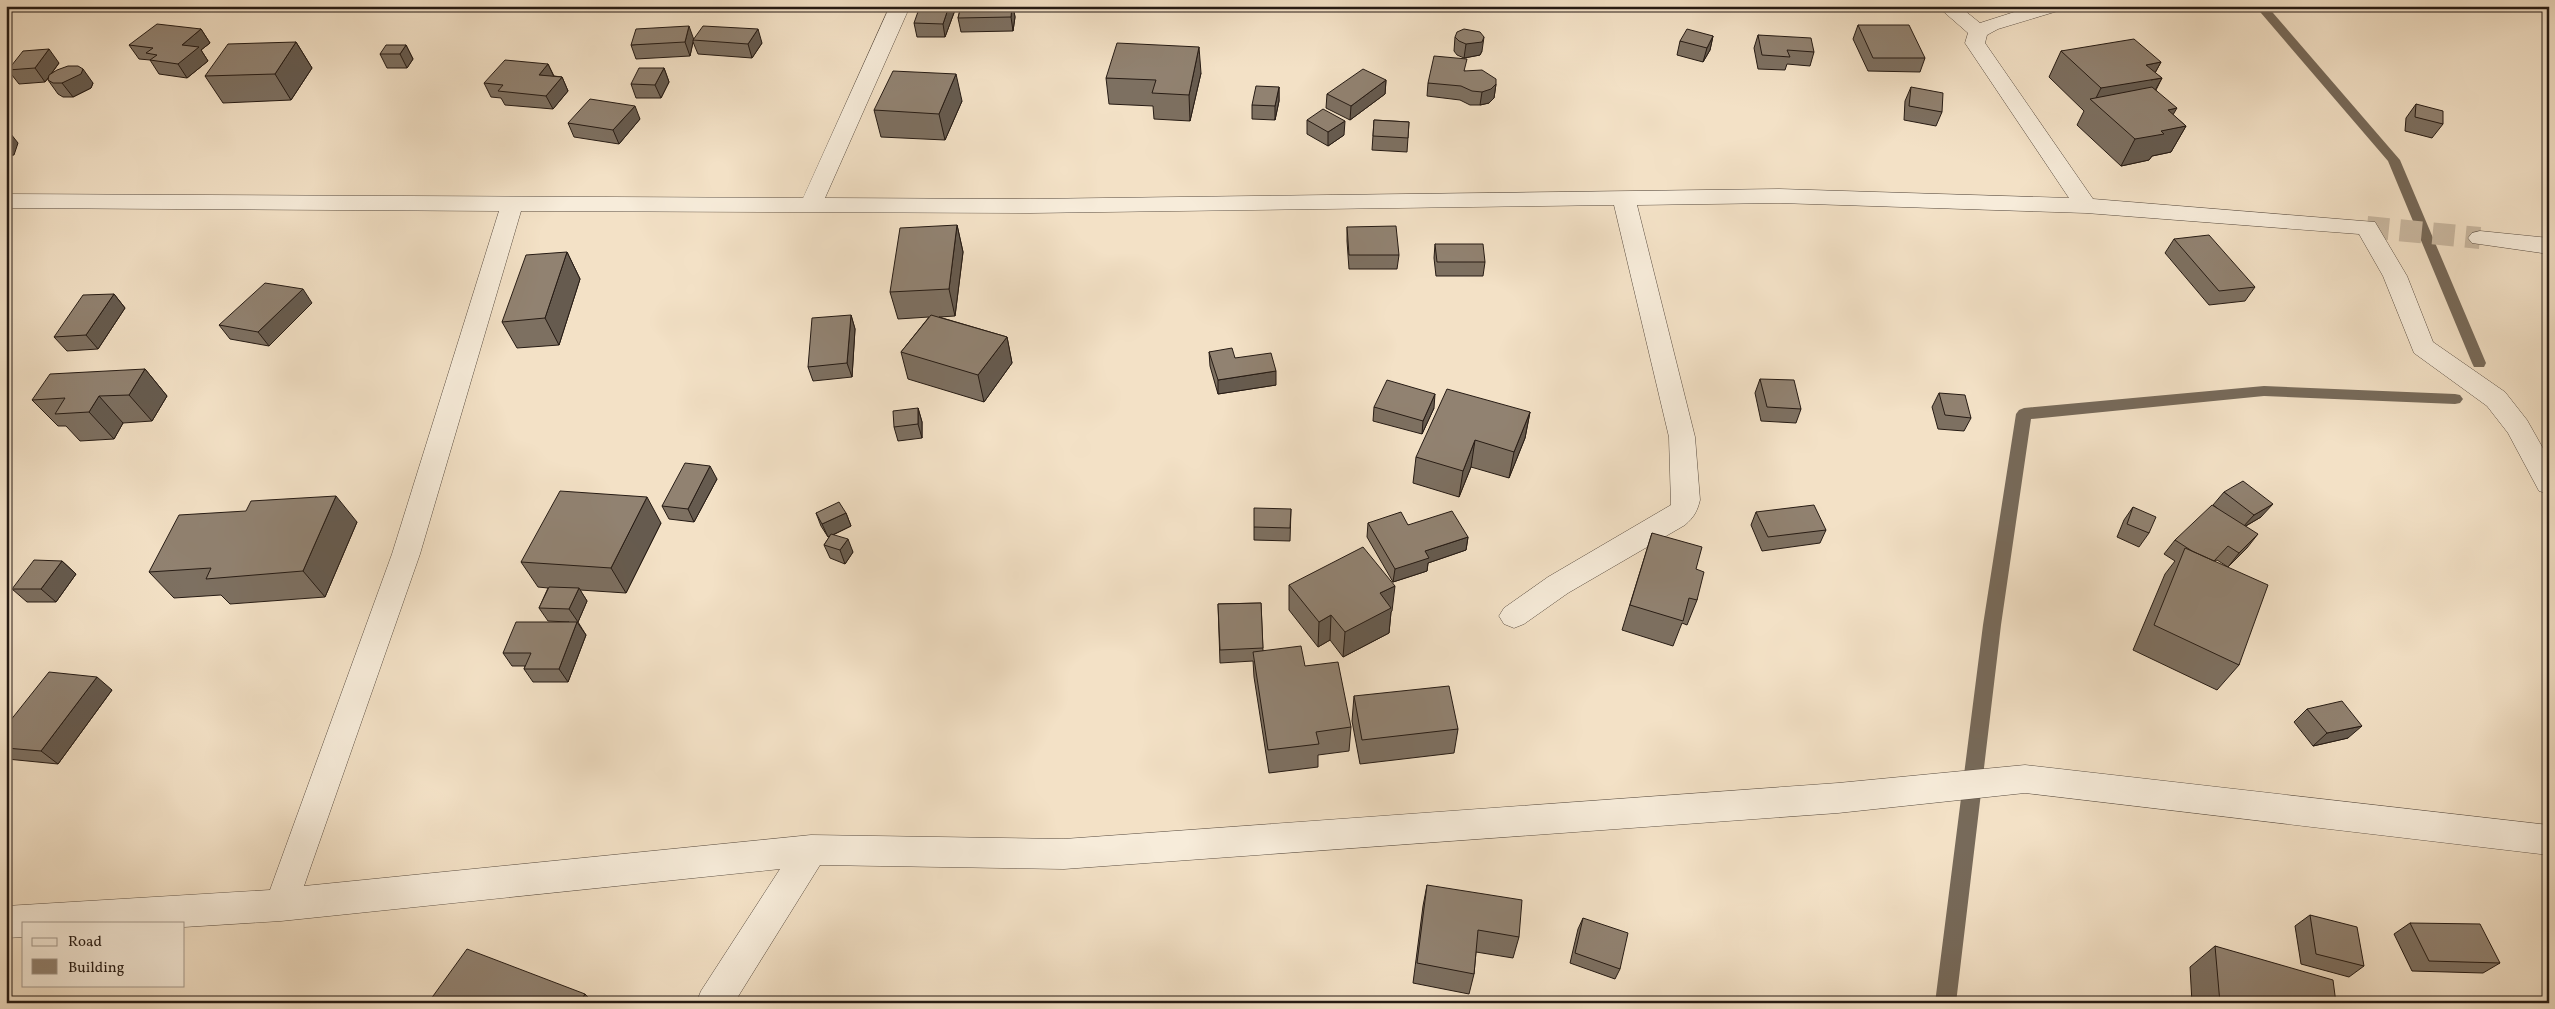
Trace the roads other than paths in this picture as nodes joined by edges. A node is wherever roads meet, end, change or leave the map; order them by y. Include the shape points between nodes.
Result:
1 (900, 6) edge
2 (1947, 6) edge
3 (2054, 6) edge
4 (1978, 32) junction
5 (1624, 198) junction
6 (6, 201) edge
7 (512, 204) junction
8 (811, 205) junction
9 (2086, 206) junction
10 (2480, 238) tunnel mouth
11 (2549, 246) edge
12 (2549, 484) edge
13 (1514, 616) dead end
14 (2549, 840) edge
15 (811, 850) junction
16 (281, 905) junction
17 (6, 922) edge
18 (714, 1003) edge

1 - 8 street
2 - 4 street
3 - 4 street
4 - 9 street via 1975,43
5 - 8 street via 1030,206
5 - 9 street via 1779,196
5 - 13 street via 1682,437 1684,510 1558,585
6 - 7 street
7 - 8 street
7 - 16 street via 406,554
9 - 12 street via 2367,228 2395,276 2423,347 2496,400 2518,427
10 - 11 street
14 - 15 street via 2025,779 1838,798 1064,854
15 - 16 street
15 - 18 street
16 - 17 street

